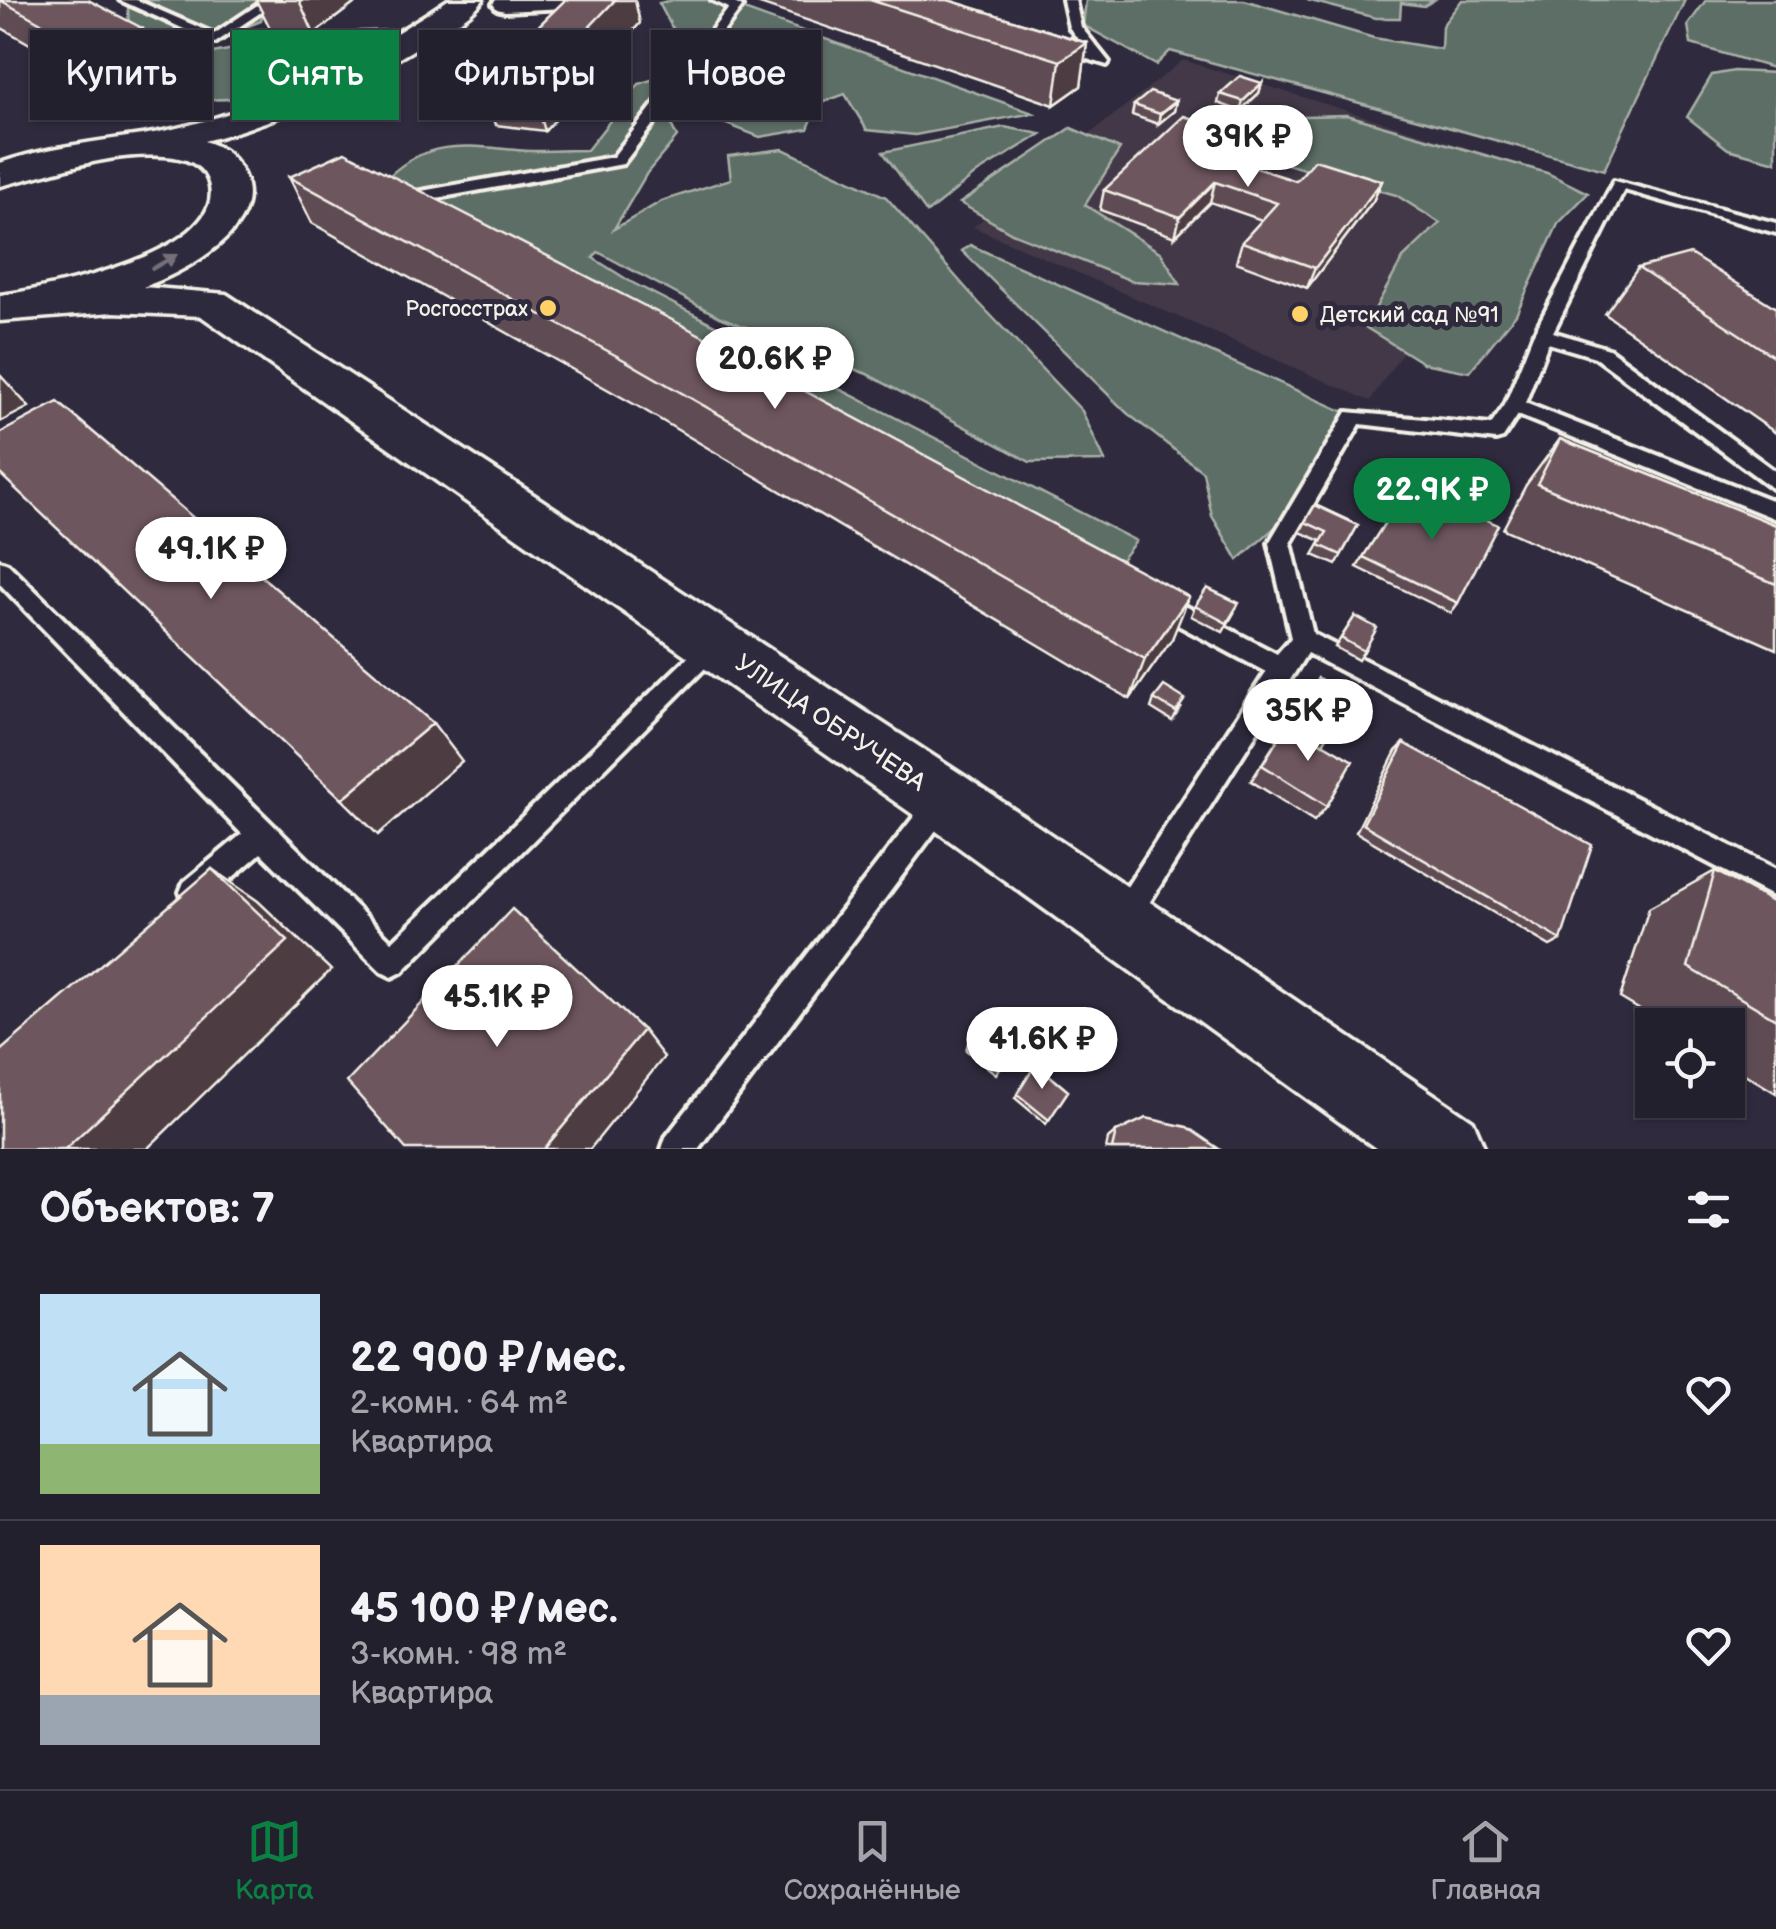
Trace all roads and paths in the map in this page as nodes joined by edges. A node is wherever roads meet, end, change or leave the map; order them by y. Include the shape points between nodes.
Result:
1 (126, 0) edge
2 (273, 0) edge
3 (468, 0) edge
4 (584, 0) edge
5 (718, 0) edge
6 (1069, 0) edge
7 (508, 2) edge
8 (1046, 45) edge
9 (296, 134) dead end
10 (143, 144) junction
11 (0, 148) edge
12 (95, 148) junction
13 (0, 175) edge
14 (232, 194) junction
15 (434, 218) edge
16 (1776, 228) edge
17 (210, 303) junction
18 (20, 307) edge
19 (1542, 335) junction
20 (1514, 406) junction
21 (1776, 484) edge
22 (1776, 510) edge
23 (0, 570) edge
24 (1140, 593) edge
25 (1303, 640) junction
26 (717, 644) junction
27 (1281, 668) junction
28 (944, 799) junction
29 (262, 834) junction
30 (1776, 884) edge
31 (175, 908) edge
32 (1120, 923) junction
33 (678, 1149) edge
34 (1445, 1149) edge

1 - 2 lane via 215,39
3 - 10 main road via 371,62 282,107
4 - 7 street
5 - 15 lane via 736,7 618,160 399,200
6 - 8 lane via 1074,27 1102,62
7 - 9 main road via 406,72
10 - 12 main road
10 - 14 main road via 185,149 216,162
11 - 12 main road
12 - 13 main road
14 - 17 main road via 206,269
18 -> 14 main road via 144,273 197,241
16 - 19 lane via 1619,184
17 - 18 main road via 114,299
17 - 26 main road, УЛИЦА ОБРУЧЕВА
19 - 20 lane
19 - 21 lane via 1602,353
20 - 22 lane
20 - 25 lane via 1496,432 1354,417 1280,543
23 - 29 lane
24 - 27 lane
25 - 27 lane
25 - 30 lane
26 - 28 main road, УЛИЦА ОБРУЧЕВА
26 - 29 lane via 392,962
27 - 32 lane
28 - 32 main road, УЛИЦА ОБРУЧЕВА
28 - 33 lane
29 - 31 lane
32 - 34 main road, УЛИЦА ОБРУЧЕВА

